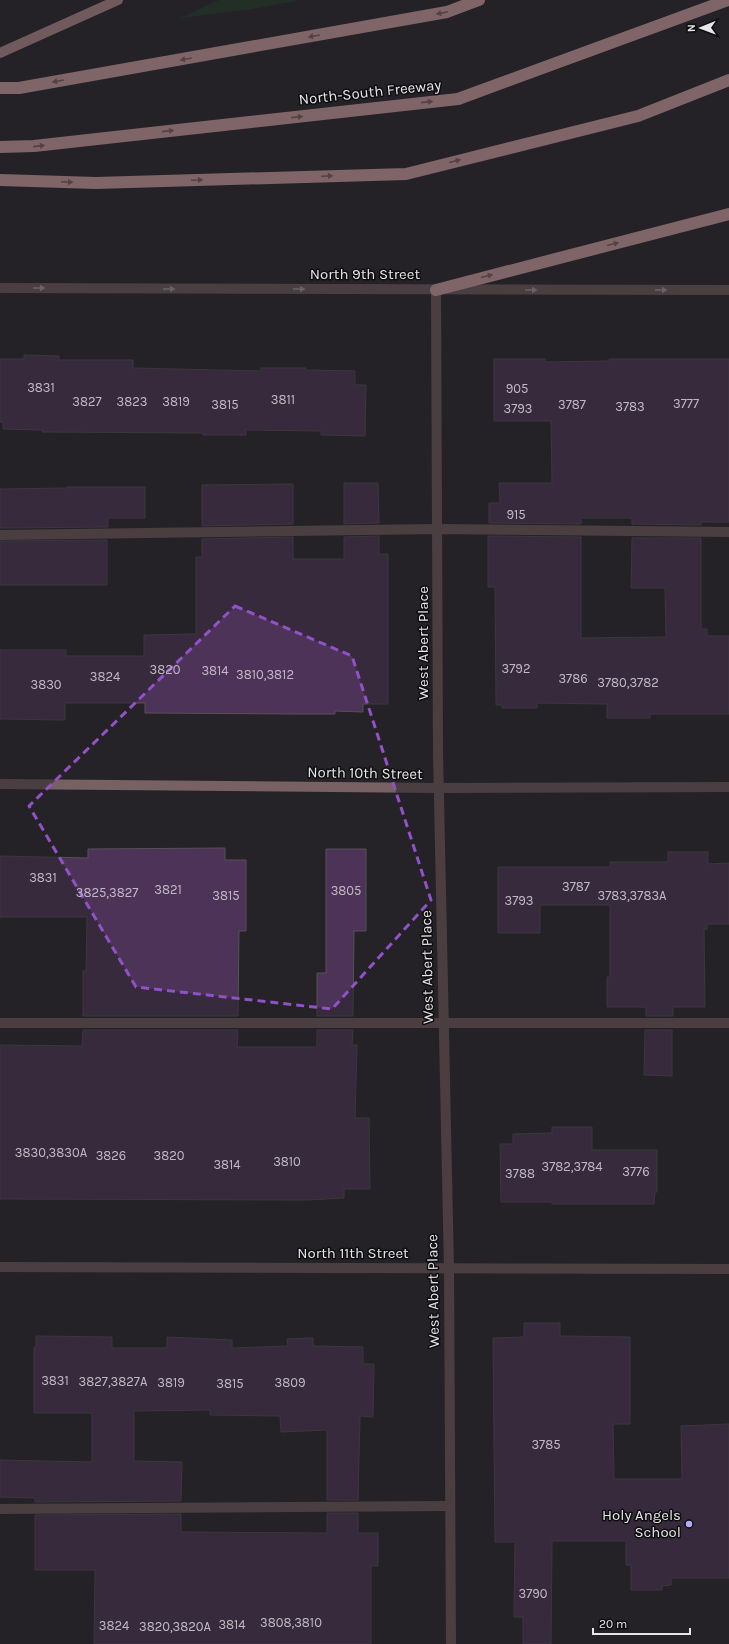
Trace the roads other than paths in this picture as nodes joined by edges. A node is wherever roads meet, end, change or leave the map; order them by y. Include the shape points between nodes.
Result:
1 (118, 0) edge
2 (479, 0) edge
3 (728, 0) edge
4 (0, 53) edge
5 (729, 80) edge
6 (0, 88) edge
7 (0, 147) edge
8 (0, 180) edge
9 (729, 214) edge
10 (0, 288) edge
11 (436, 290) junction
12 (729, 290) edge
13 (437, 529) junction
14 (729, 532) edge
15 (0, 535) edge
16 (0, 784) edge
17 (729, 787) edge
18 (439, 788) junction
19 (0, 1023) edge
20 (729, 1023) edge
21 (444, 1024) junction
22 (0, 1266) edge
23 (449, 1269) junction
24 (729, 1269) edge
25 (450, 1506) junction
26 (0, 1509) edge
27 (451, 1644) edge

1 - 4 main road
2 -> 6 highway via 447,12 19,88
7 -> 3 highway, North-South Freeway via 34,146 458,99
8 -> 5 highway via 96,183 406,174 638,116
11 -> 9 highway
10 -> 11 street, North 9th Street
11 -> 12 street, North 9th Street
11 - 13 street, West Abert Place
13 - 14 street
13 - 15 street
13 - 18 street, West Abert Place
16 - 18 street, North 10th Street
17 - 18 street, North 10th Street
18 - 21 street, West Abert Place
19 - 21 street
20 - 21 street
21 - 23 street, West Abert Place
22 - 23 street, North 11th Street
23 - 24 street, North 11th Street
23 - 25 street, West Abert Place
25 - 26 street
25 - 27 street, West Abert Place

